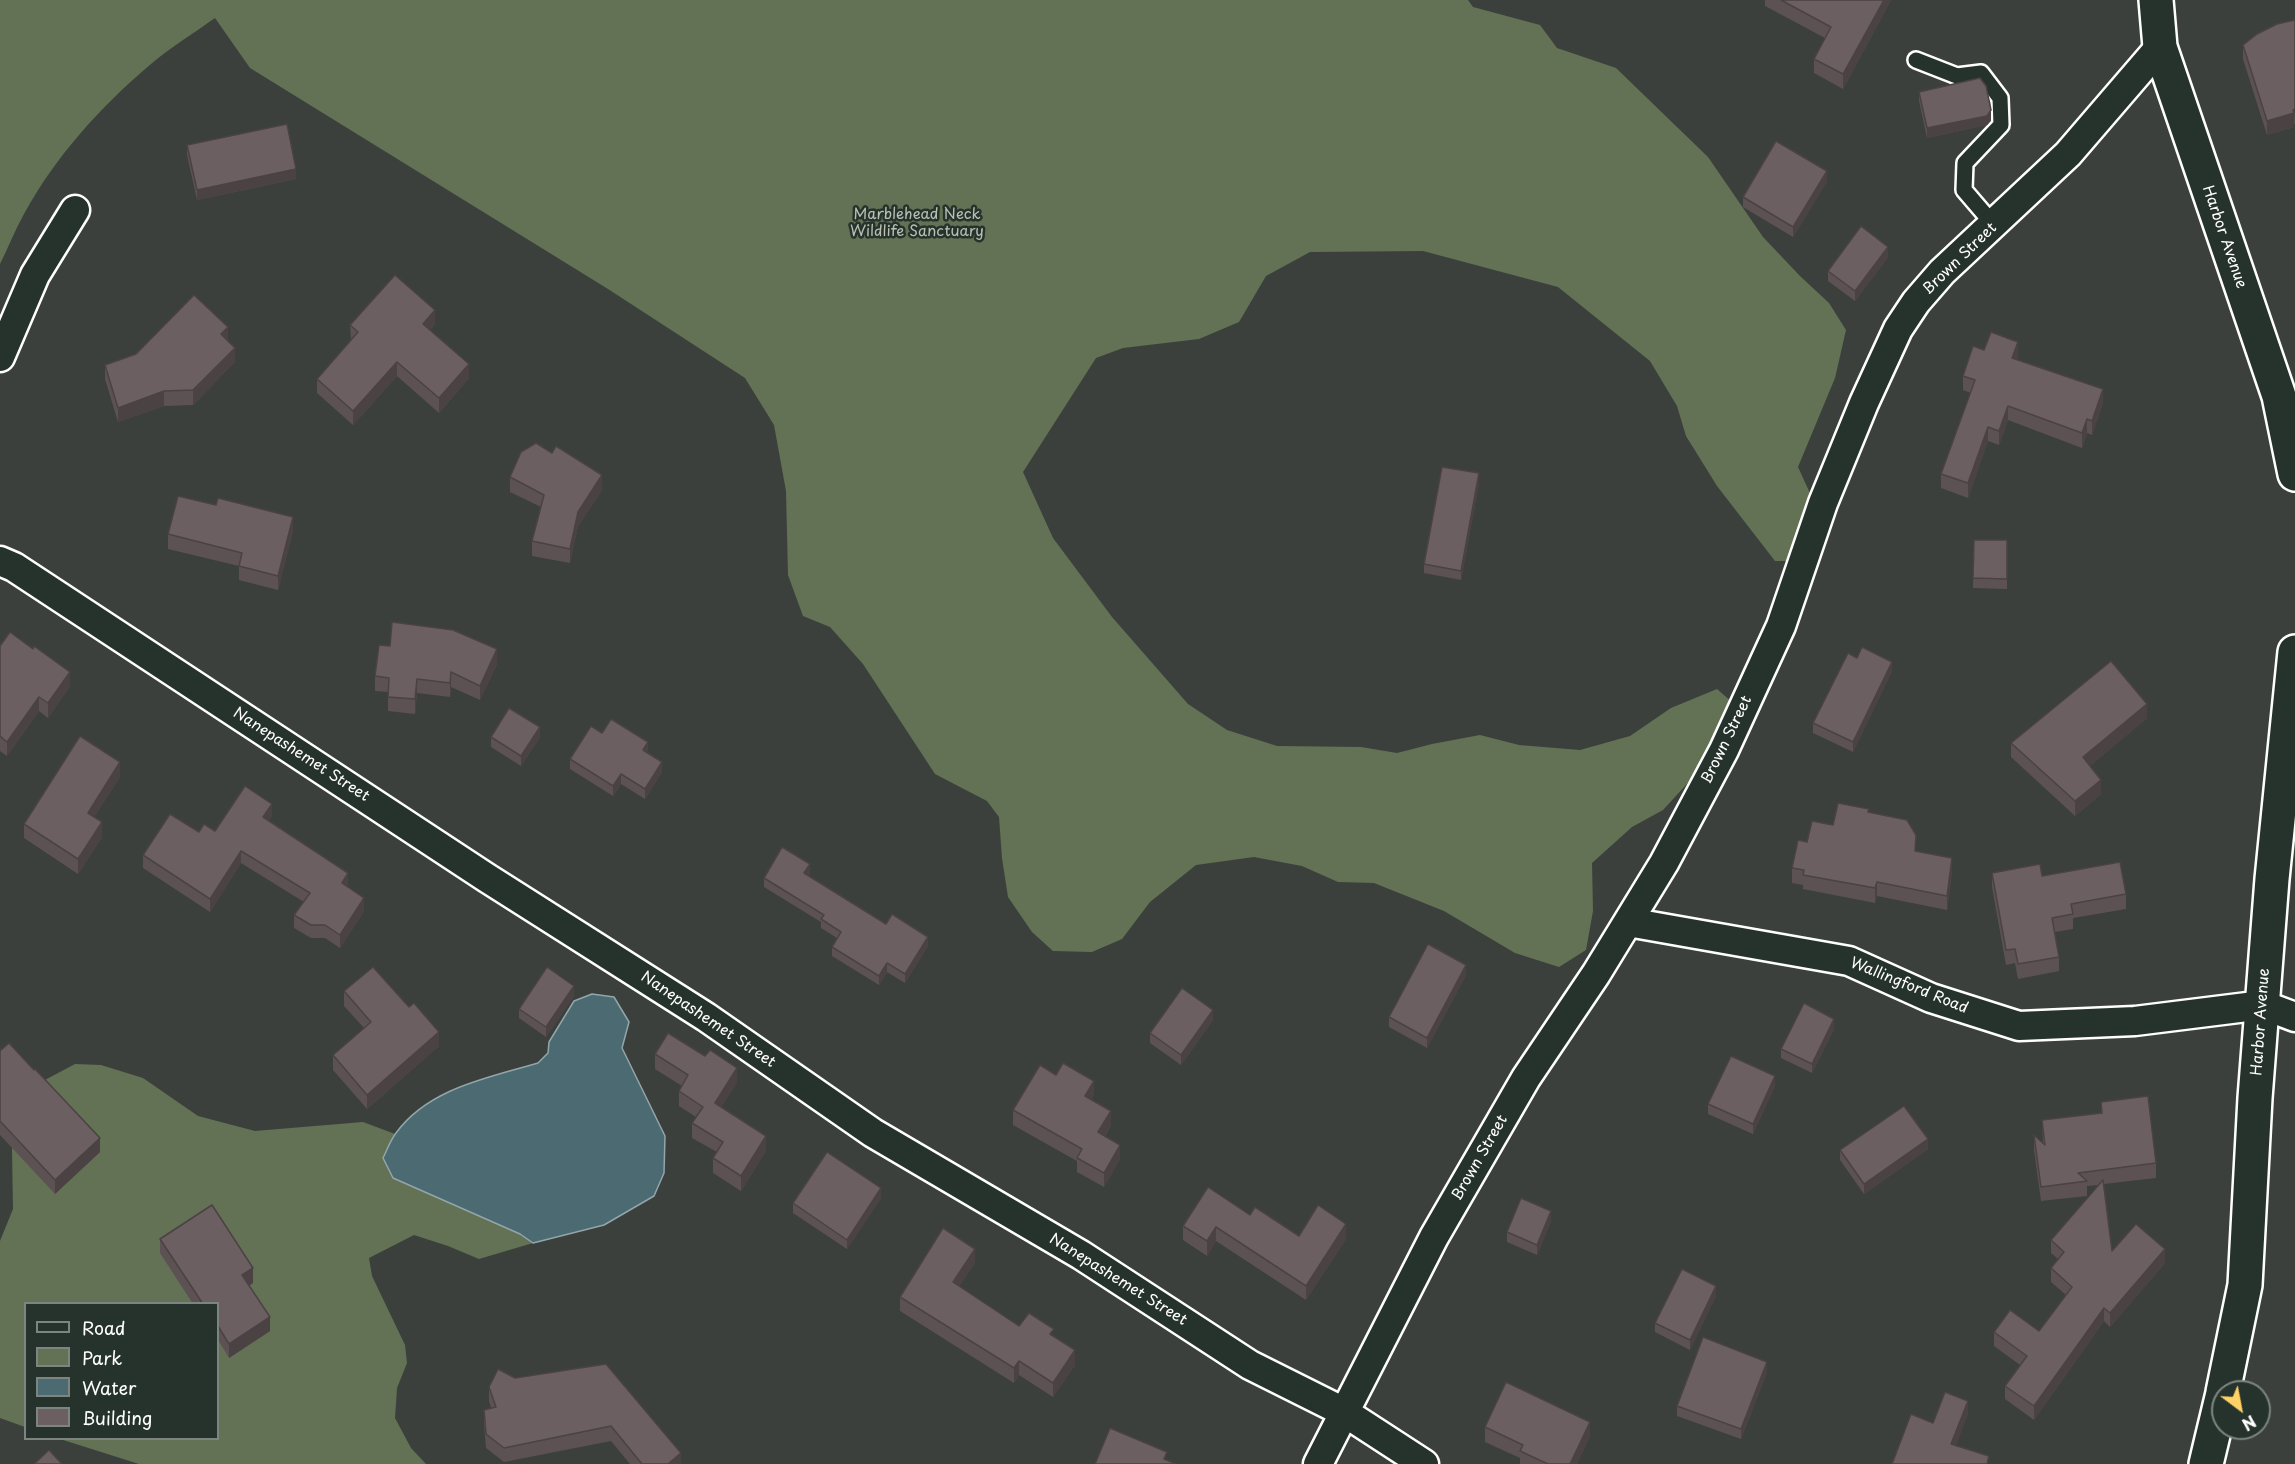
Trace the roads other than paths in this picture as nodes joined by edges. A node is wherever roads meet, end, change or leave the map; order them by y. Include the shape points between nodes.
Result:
1 (2156, 0) edge
2 (2160, 47) junction
3 (1916, 60) dead end
4 (75, 210) dead end
5 (1994, 225) junction
6 (0, 357) edge
7 (2295, 474) edge
8 (0, 561) edge
9 (2295, 652) edge
10 (1628, 922) junction
11 (2263, 1005) junction
12 (2295, 1017) edge
13 (2226, 1380) edge
14 (1344, 1412) junction
15 (2212, 1440) edge
16 (1318, 1464) edge
17 (1424, 1464) edge
18 (2206, 1464) edge

1 - 2 main road, Harbor Avenue
2 - 5 street, Brown Street via 2068,154
2 - 7 main road, Harbor Avenue via 2279,396
3 - 5 lane via 1957,76 1981,73 2000,98 2001,125 1965,163 1964,190
4 - 6 street via 35,275
5 - 10 street, Brown Street via 1942,272 1898,329 1823,503 1781,627 1724,750
8 - 14 street, Nanepashemet Street via 706,1017 873,1133 1082,1255 1250,1365
9 - 11 main road, Harbor Avenue
10 - 11 street, Wallingford Road via 1849,961 1931,998 2019,1026 2135,1022
10 - 14 street, Brown Street via 1509,1108 1434,1238
11 - 12 street
11 - 13 main road, Harbor Avenue via 2245,1285
14 - 16 street, Brown Street
14 - 17 street, Nanepashemet Street
15 - 18 main road, Harbor Avenue

